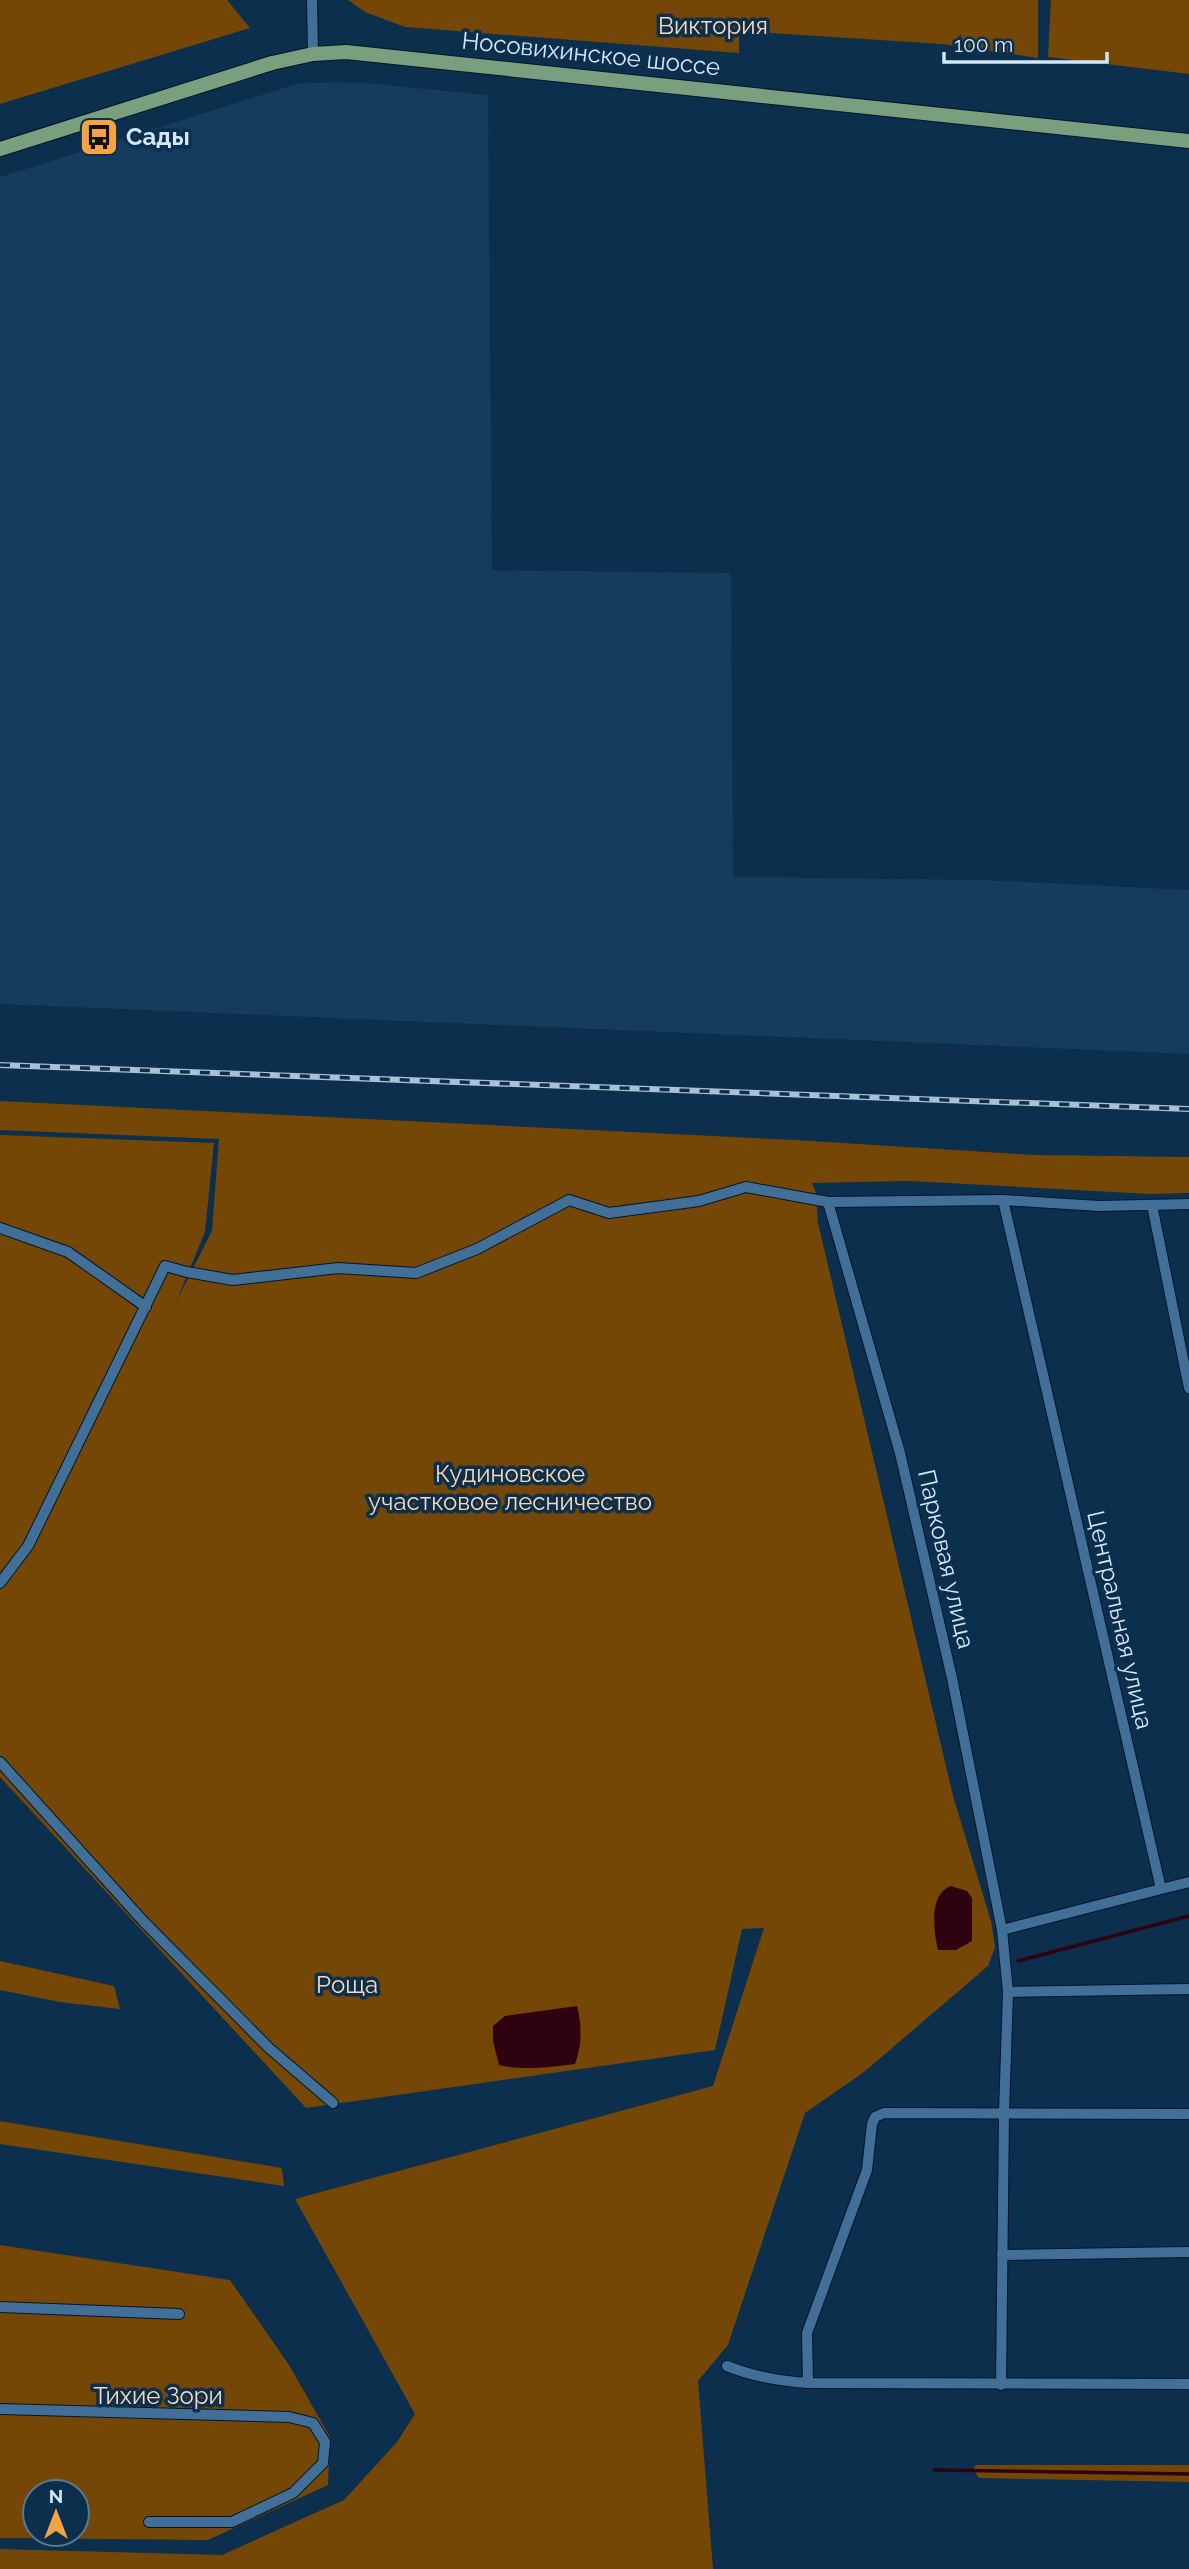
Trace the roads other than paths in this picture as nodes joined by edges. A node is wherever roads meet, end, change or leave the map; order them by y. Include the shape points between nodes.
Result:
1 (312, 0) edge
2 (313, 54) junction
3 (1189, 141) edge
4 (0, 149) edge
5 (1003, 1200) junction
6 (828, 1202) junction
7 (1189, 1204) edge
8 (1152, 1205) junction
9 (0, 1228) edge
10 (146, 1307) junction
11 (1176, 1330) junction
12 (1189, 1330) edge
13 (1189, 1388) edge
14 (0, 1583) edge
15 (0, 1762) edge
16 (1189, 1882) edge
17 (1161, 1889) junction
18 (1002, 1930) junction
19 (1189, 1989) edge
20 (1008, 1992) junction
21 (333, 2103) dead end
22 (1004, 2113) junction
23 (1189, 2114) edge
24 (1189, 2252) edge
25 (1002, 2255) junction
26 (0, 2307) edge
27 (179, 2314) dead end
28 (727, 2366) dead end
29 (808, 2383) junction
30 (1189, 2384) edge
31 (1001, 2385) junction
32 (0, 2409) edge
33 (149, 2522) dead end

1 - 2 street
2 - 3 main road, Носовихинское шоссе via 382,55
2 - 4 main road, Носовихинское шоссе via 238,72
5 - 6 street
5 - 8 street
5 - 17 street, Центральная улица
6 - 10 street via 746,1187 699,1201 609,1213 569,1200 477,1249 416,1273 338,1268 233,1280 165,1266
6 - 18 street, Парковая улица via 900,1453
7 - 8 street
8 - 11 street
9 - 10 street via 68,1252
10 - 14 street via 27,1546
11 - 12 street
11 - 13 street
15 - 21 street via 144,1922 269,2048
16 - 17 street
17 - 18 street
18 - 20 street, Парковая улица
19 - 20 street
20 - 22 street, Парковая улица
22 - 23 street
22 - 25 street, Парковая улица
22 - 29 street via 884,2113 875,2117 867,2170 807,2333
24 - 25 street
25 - 31 street, Парковая улица
26 - 27 street
28 - 29 street via 778,2381
29 - 31 street
30 - 31 street
32 - 33 street via 289,2417 313,2423 325,2442 323,2463 293,2493 232,2522

